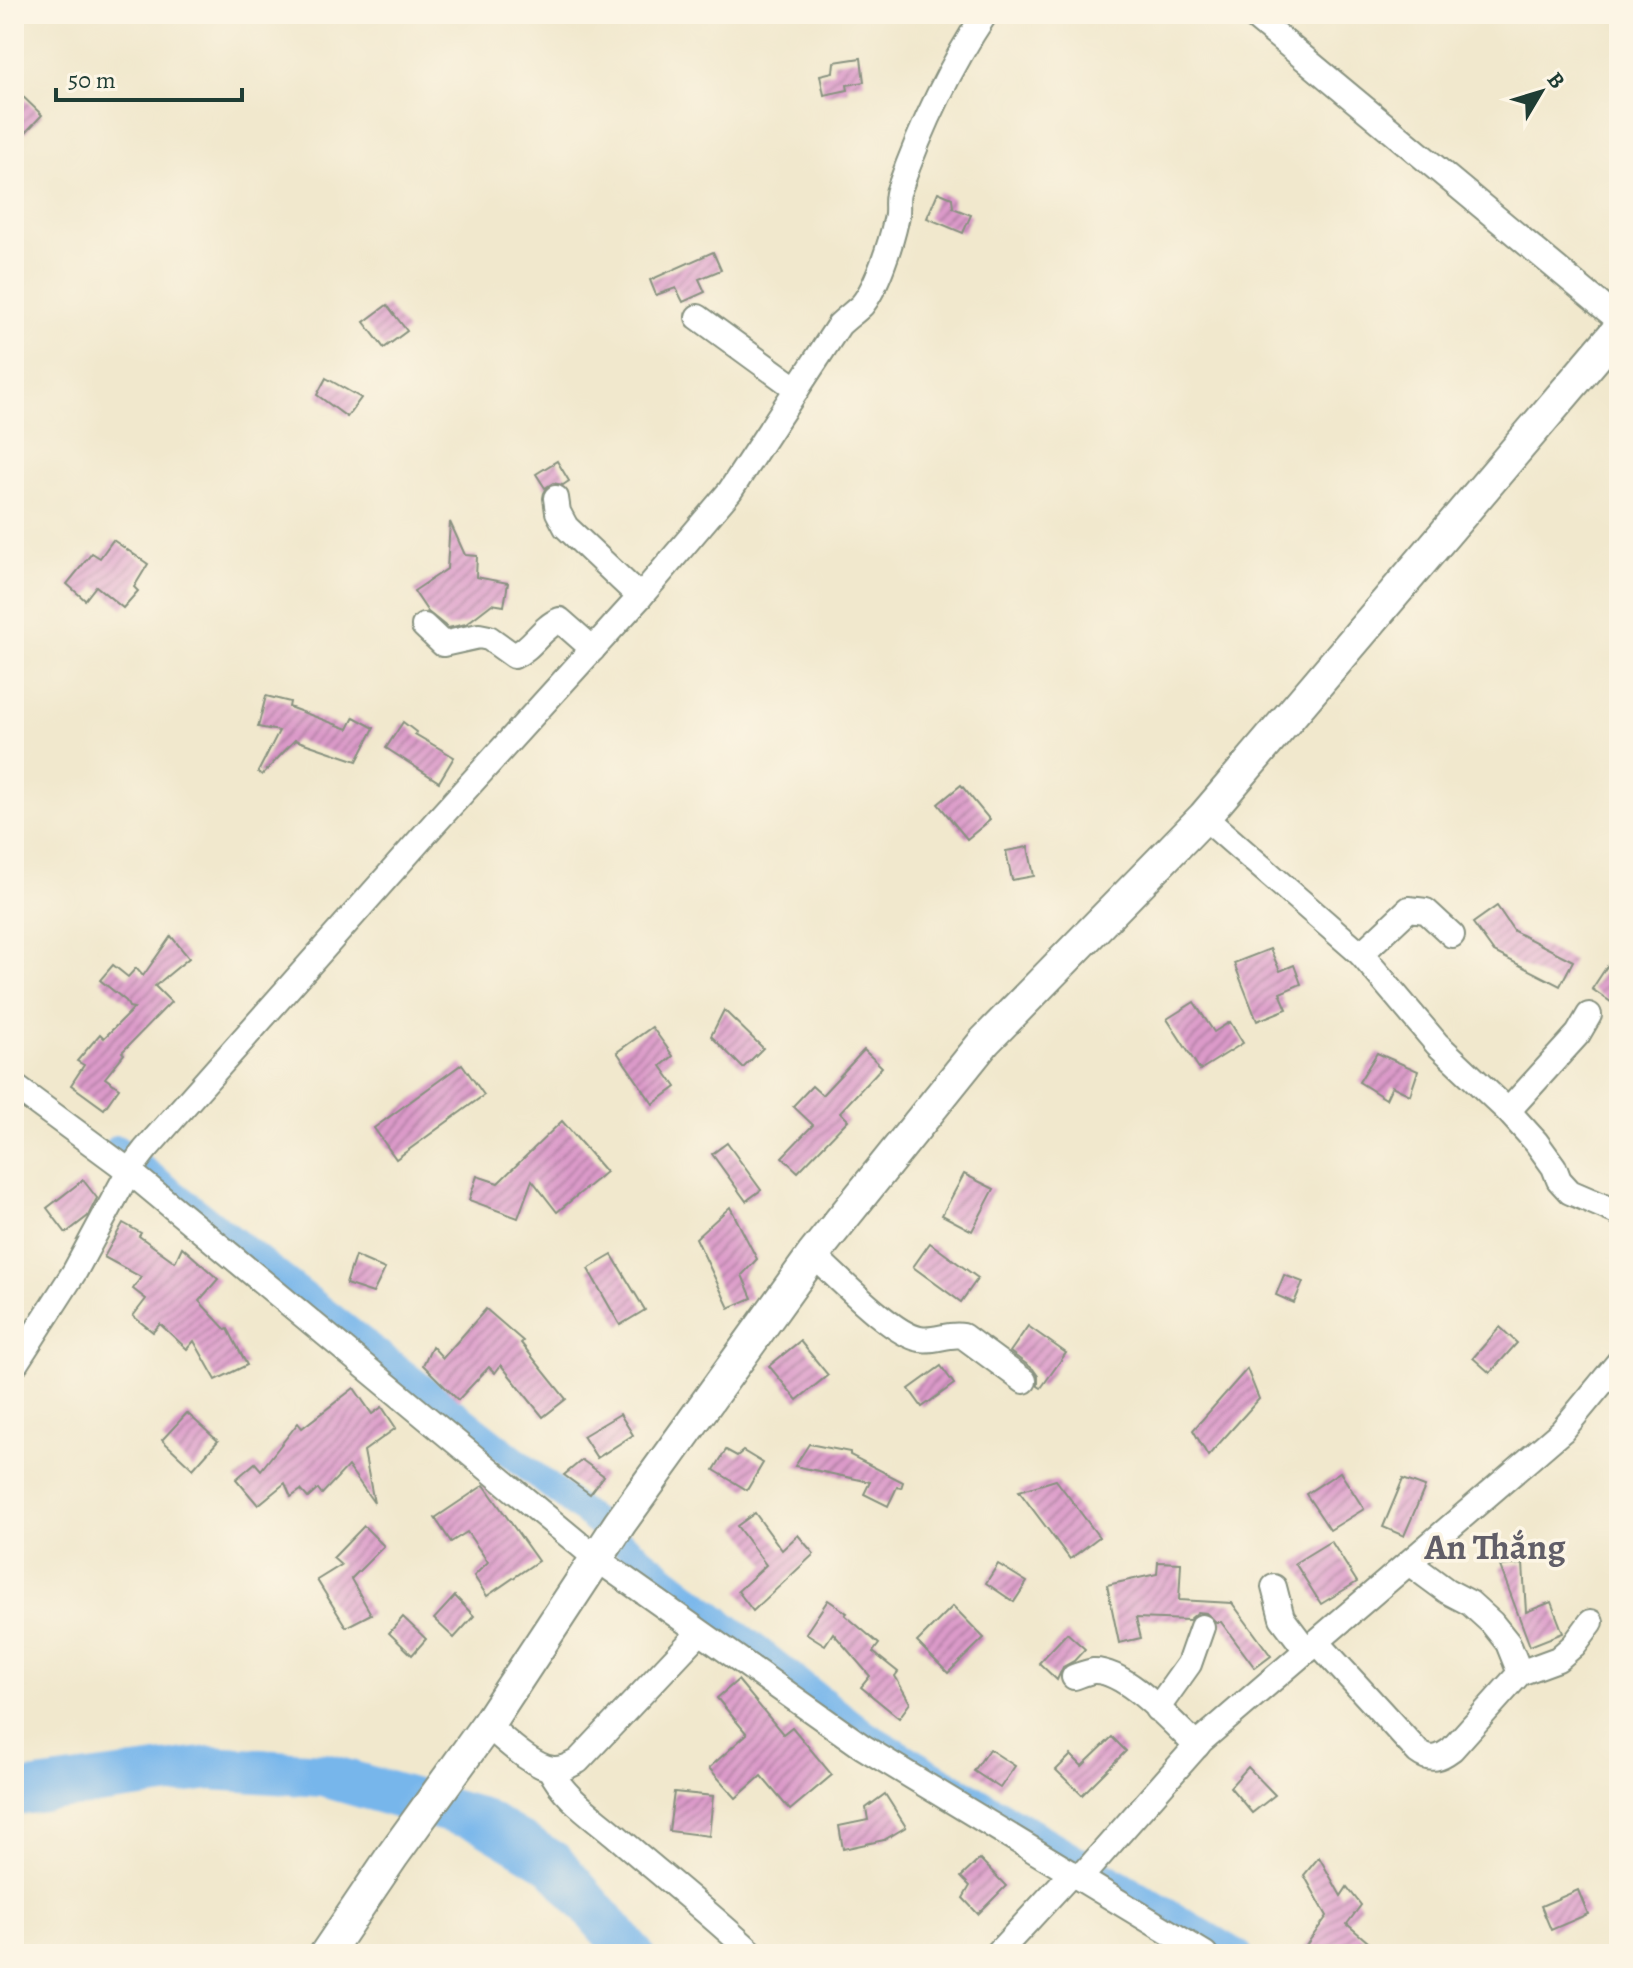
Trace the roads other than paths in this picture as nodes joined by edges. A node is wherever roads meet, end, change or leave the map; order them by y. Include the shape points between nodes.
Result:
1 (985, 14) edge
2 (1251, 14) edge
3 (698, 317) dead end
4 (1619, 320) edge
5 (1619, 329) edge
6 (797, 389) junction
7 (556, 498) dead end
8 (640, 597) junction
9 (424, 626) dead end
10 (593, 649) junction
11 (1204, 817) junction
12 (1452, 935) dead end
13 (1361, 954) junction
14 (1589, 1015) dead end
15 (14, 1086) edge
16 (1508, 1111) junction
17 (129, 1171) junction
18 (1619, 1213) edge
19 (813, 1255) junction
20 (1619, 1362) edge
21 (14, 1366) edge
22 (1024, 1381) dead end
23 (599, 1556) junction
24 (1409, 1563) junction
25 (1274, 1587) dead end
26 (1591, 1622) dead end
27 (1202, 1627) dead end
28 (699, 1633) junction
29 (1312, 1646) junction
30 (1520, 1673) junction
31 (1074, 1677) dead end
32 (1157, 1709) junction
33 (487, 1725) junction
34 (1197, 1746) junction
35 (550, 1769) junction
36 (1076, 1876) junction
37 (326, 1954) edge
38 (753, 1954) edge
39 (997, 1954) edge
40 (1205, 1954) edge

1 - 6 street via 950,71 915,150 897,195 889,246 869,293 839,325
2 - 4 street
3 - 6 street
5 - 11 street
6 - 8 street via 730,491
7 - 8 street via 566,527
8 - 10 street
9 - 10 street via 443,644 479,636 514,656 560,620
10 - 17 street
11 - 13 street
11 - 19 street via 985,1041
12 - 13 street via 1426,911 1409,909
13 - 16 street via 1437,1044
14 - 16 street
15 - 17 street
16 - 18 street via 1570,1192
17 - 21 street via 75,1271
17 - 23 street
19 - 22 street via 892,1325 921,1339 963,1336
19 - 23 street
20 - 24 street via 1562,1431
23 - 28 street
23 - 33 street
24 - 29 street
24 - 30 street via 1492,1623 1508,1643
25 - 29 street via 1282,1618
26 - 30 street via 1558,1659
27 - 32 street via 1189,1664
28 - 35 street via 578,1761
28 - 36 street via 863,1747
29 - 30 street via 1418,1752 1432,1759 1452,1749
29 - 34 street
31 - 32 street via 1108,1673
32 - 34 street
33 - 35 street
33 - 37 street
34 - 36 street
35 - 38 street via 575,1801
36 - 39 street
36 - 40 street

